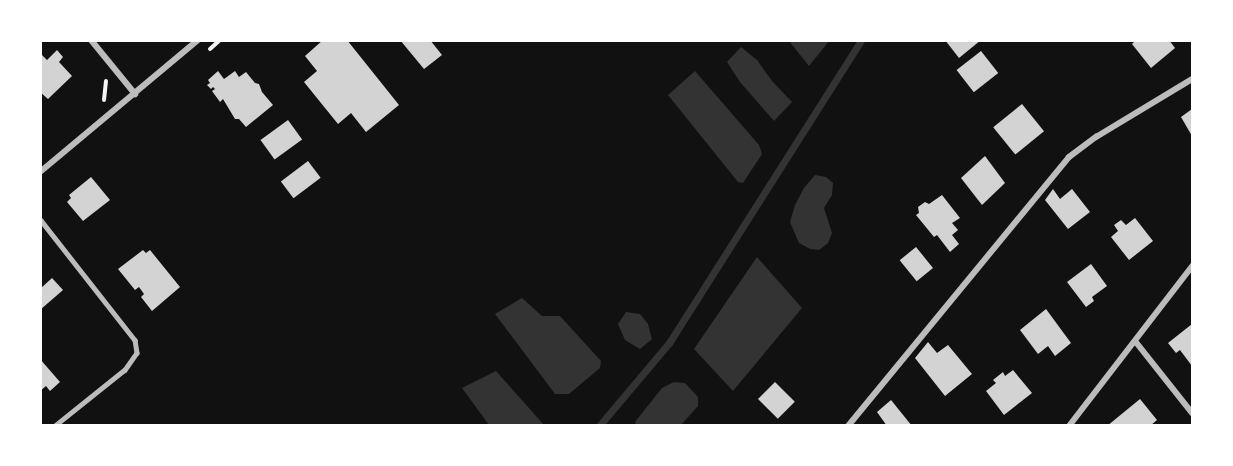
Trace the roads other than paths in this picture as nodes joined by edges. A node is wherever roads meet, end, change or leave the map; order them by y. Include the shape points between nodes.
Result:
1 (91, 40) edge
2 (198, 40) edge
3 (1192, 79) edge
4 (135, 94) junction
5 (40, 172) edge
6 (40, 219) edge
7 (1192, 266) edge
8 (1135, 341) junction
9 (1192, 413) edge
10 (55, 426) edge
11 (848, 426) edge
12 (1069, 426) edge

1 - 4 street
2 - 4 street
3 - 11 street via 1069,157
4 - 5 street
6 - 10 lane via 135,340 136,353 125,370
7 - 8 street
8 - 9 street
8 - 12 street

